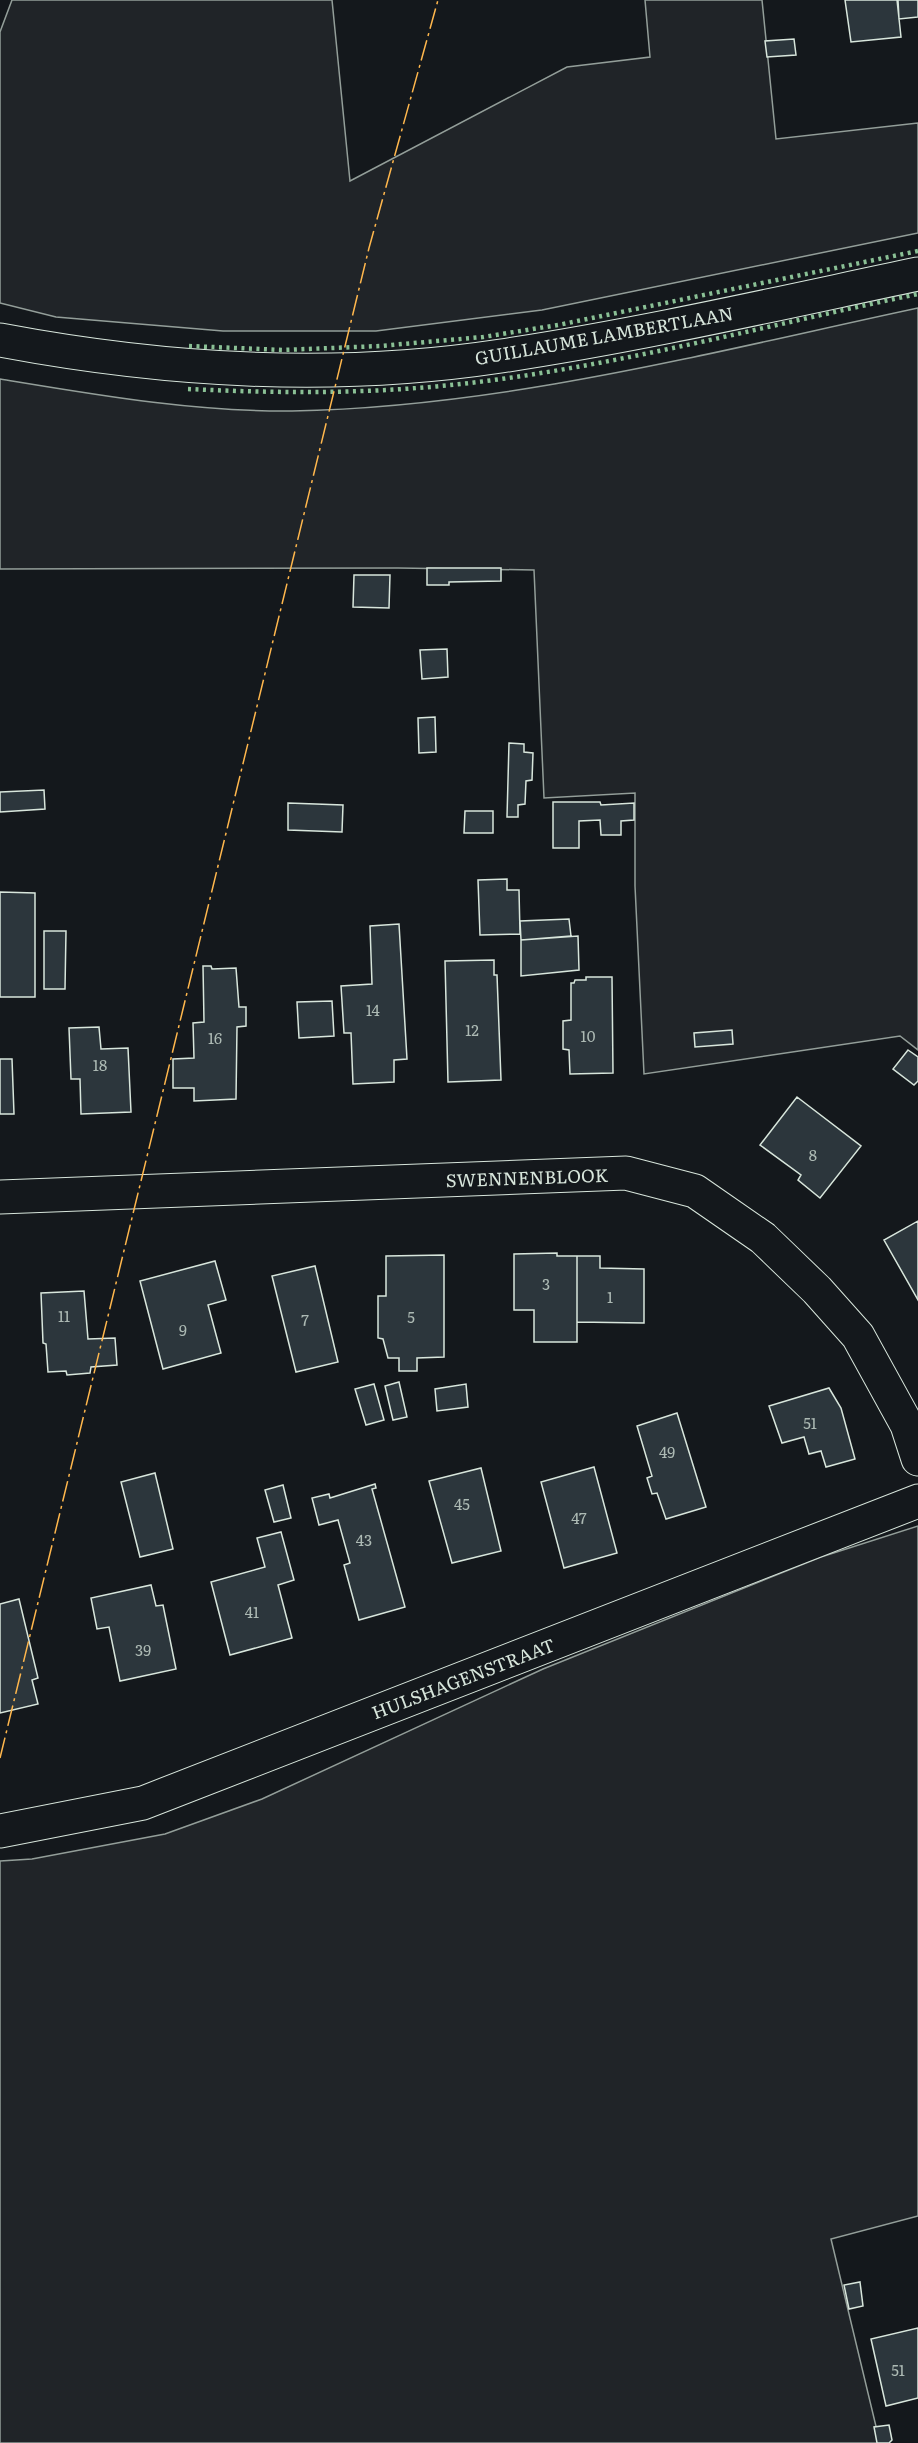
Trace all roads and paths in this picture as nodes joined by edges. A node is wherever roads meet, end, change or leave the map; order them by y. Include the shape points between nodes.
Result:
1 (918, 274) edge
2 (0, 340) edge
3 (0, 1197) edge
4 (918, 1459) edge
5 (918, 1501) edge
6 (0, 1831) edge

1 - 2 street, GUILLAUME LAMBERTLAAN via 499,357 372,368 240,370 57,351
3 - 4 street, SWENNENBLOOK via 626,1173 695,1191 763,1238 858,1336 907,1425
5 - 6 street, HULSHAGENSTRAAT via 143,1803

